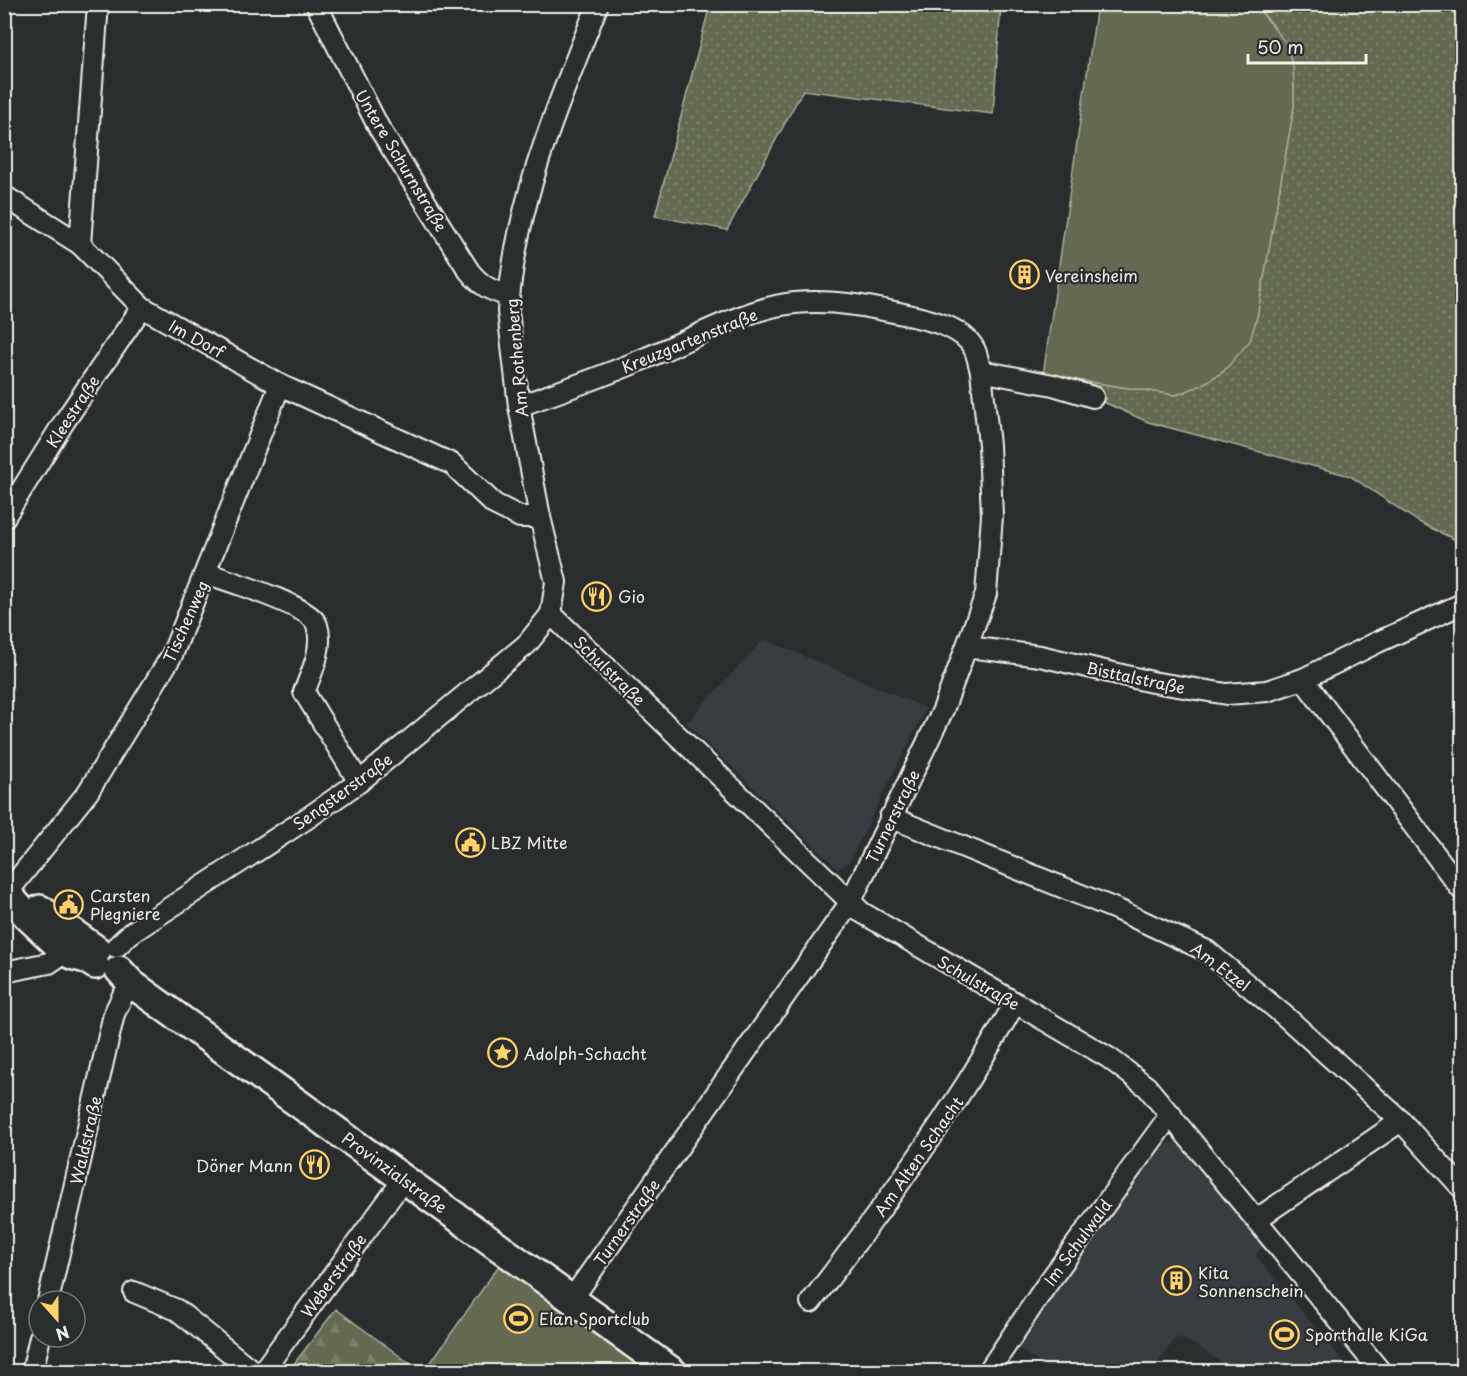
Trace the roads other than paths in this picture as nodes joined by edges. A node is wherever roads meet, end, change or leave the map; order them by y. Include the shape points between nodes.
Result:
1 (98, 4) edge
2 (316, 4) edge
3 (593, 6) edge
4 (4, 196) edge
5 (80, 244) junction
6 (509, 296) junction
7 (142, 307) junction
8 (981, 371) junction
9 (280, 385) junction
10 (1093, 397) dead end
11 (519, 406) junction
12 (540, 517) junction
13 (4, 518) edge
14 (207, 573) junction
15 (1462, 604) edge
16 (551, 614) junction
17 (968, 647) junction
18 (1304, 679) junction
19 (359, 782) junction
20 (890, 817) junction
21 (1462, 890) edge
22 (6, 892) edge
23 (850, 903) junction
24 (65, 952) junction
25 (112, 963) junction
26 (4, 972) edge
27 (1015, 1003) junction
28 (1170, 1114) junction
29 (1401, 1121) junction
30 (404, 1179) junction
31 (1462, 1188) edge
32 (1257, 1219) junction
33 (51, 1289) edge
34 (134, 1292) dead end
35 (572, 1299) junction
36 (810, 1302) dead end
37 (37, 1349) edge
38 (32, 1371) edge
39 (254, 1371) edge
40 (262, 1371) edge
41 (673, 1371) edge
42 (988, 1371) edge
43 (1381, 1371) edge

1 - 5 street
2 - 6 street, Untere Schurnstraße via 379,128 469,271 489,290
3 - 6 street, Am Rothenberg via 533,174 515,249
4 - 5 street, Im Dorf
5 - 7 street, Im Dorf
6 - 11 street, Am Rothenberg
7 - 9 street, Im Dorf
7 - 13 street, Kleestraße
8 - 10 street
8 - 11 street, Kreuzgartenstraße via 969,341 943,326 846,303 792,303 739,318
8 - 17 street, Turnerstraße via 992,516 986,594
9 - 12 street, Im Dorf via 452,464 494,504 519,518
9 - 14 street, Tischenweg
11 - 12 street, Am Rothenberg
12 - 16 street, Am Rothenberg via 556,582
14 - 19 street via 299,608 317,623 315,664 304,692
14 - 22 street, Tischenweg via 172,655 88,792
15 - 18 street, Bisttalstraße
16 - 19 street, Sengsterstraße via 527,644
16 - 23 street, Schulstraße
17 - 18 street, Bisttalstraße via 1040,656 1152,682 1227,694 1267,691
17 - 20 street, Turnerstraße via 944,710
18 - 21 street
19 - 25 street, Sengsterstraße via 131,933
20 - 23 street, Turnerstraße
20 - 29 street, Am Etzel via 1197,945
22 - 24 street, Provinzialstraße
22 - 25 street, Provinzialstraße via 34,904
23 - 27 street, Schulstraße via 877,923
23 - 35 street, Turnerstraße
24 - 25 street, Provinzialstraße
24 - 26 street via 50,963
25 - 30 street, Provinzialstraße
25 - 33 street, Waldstraße via 122,997 114,1014
27 - 28 street, Schulstraße via 1124,1068
27 - 36 street, Am Alten Schacht via 941,1125
28 - 32 street, Schulstraße
28 - 42 street, Im Schulwald
29 - 31 street, Am Etzel
29 - 32 street
30 - 35 street, Provinzialstraße
30 - 40 street, Weberstraße
32 - 43 street, Schulstraße
34 - 39 street via 177,1310
35 - 41 street, Provinzialstraße
37 - 38 street

